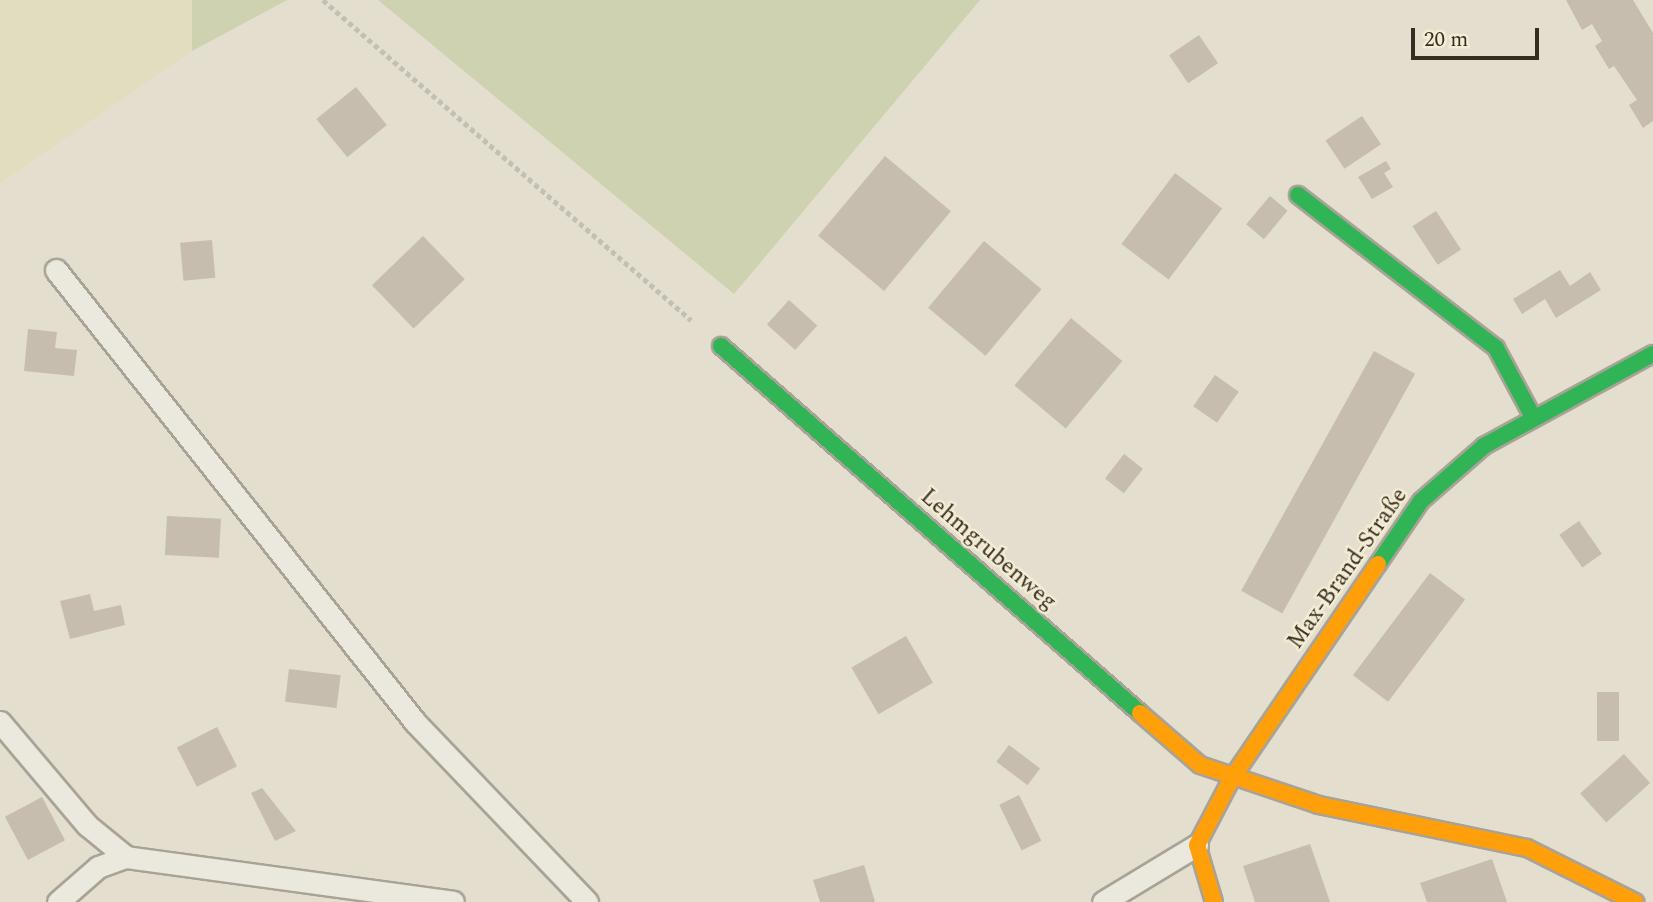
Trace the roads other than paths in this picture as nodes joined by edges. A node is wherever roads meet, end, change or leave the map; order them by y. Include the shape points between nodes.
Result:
1 (1298, 195) dead end
2 (56, 270) dead end
3 (721, 346) road end
4 (1653, 354) edge
5 (1533, 417) junction
6 (0, 722) edge
7 (1232, 778) junction
8 (1197, 845) junction
9 (126, 857) junction
10 (58, 902) edge
11 (453, 902) edge
12 (587, 902) edge
13 (1103, 902) edge
14 (1214, 902) edge
15 (1635, 902) edge

1 - 5 street via 1496,348
2 - 12 lane via 415,722
3 - 7 street, Lehmgrubenweg via 1200,765
4 - 5 street, Max-Brand-Straße
5 - 7 street, Max-Brand-Straße via 1483,446 1420,501
6 - 9 lane via 87,825
7 - 8 street
7 - 15 street, Lehmgrubenweg via 1319,805 1527,848
8 - 13 lane
8 - 14 street
9 - 10 lane via 98,867
9 - 11 lane

